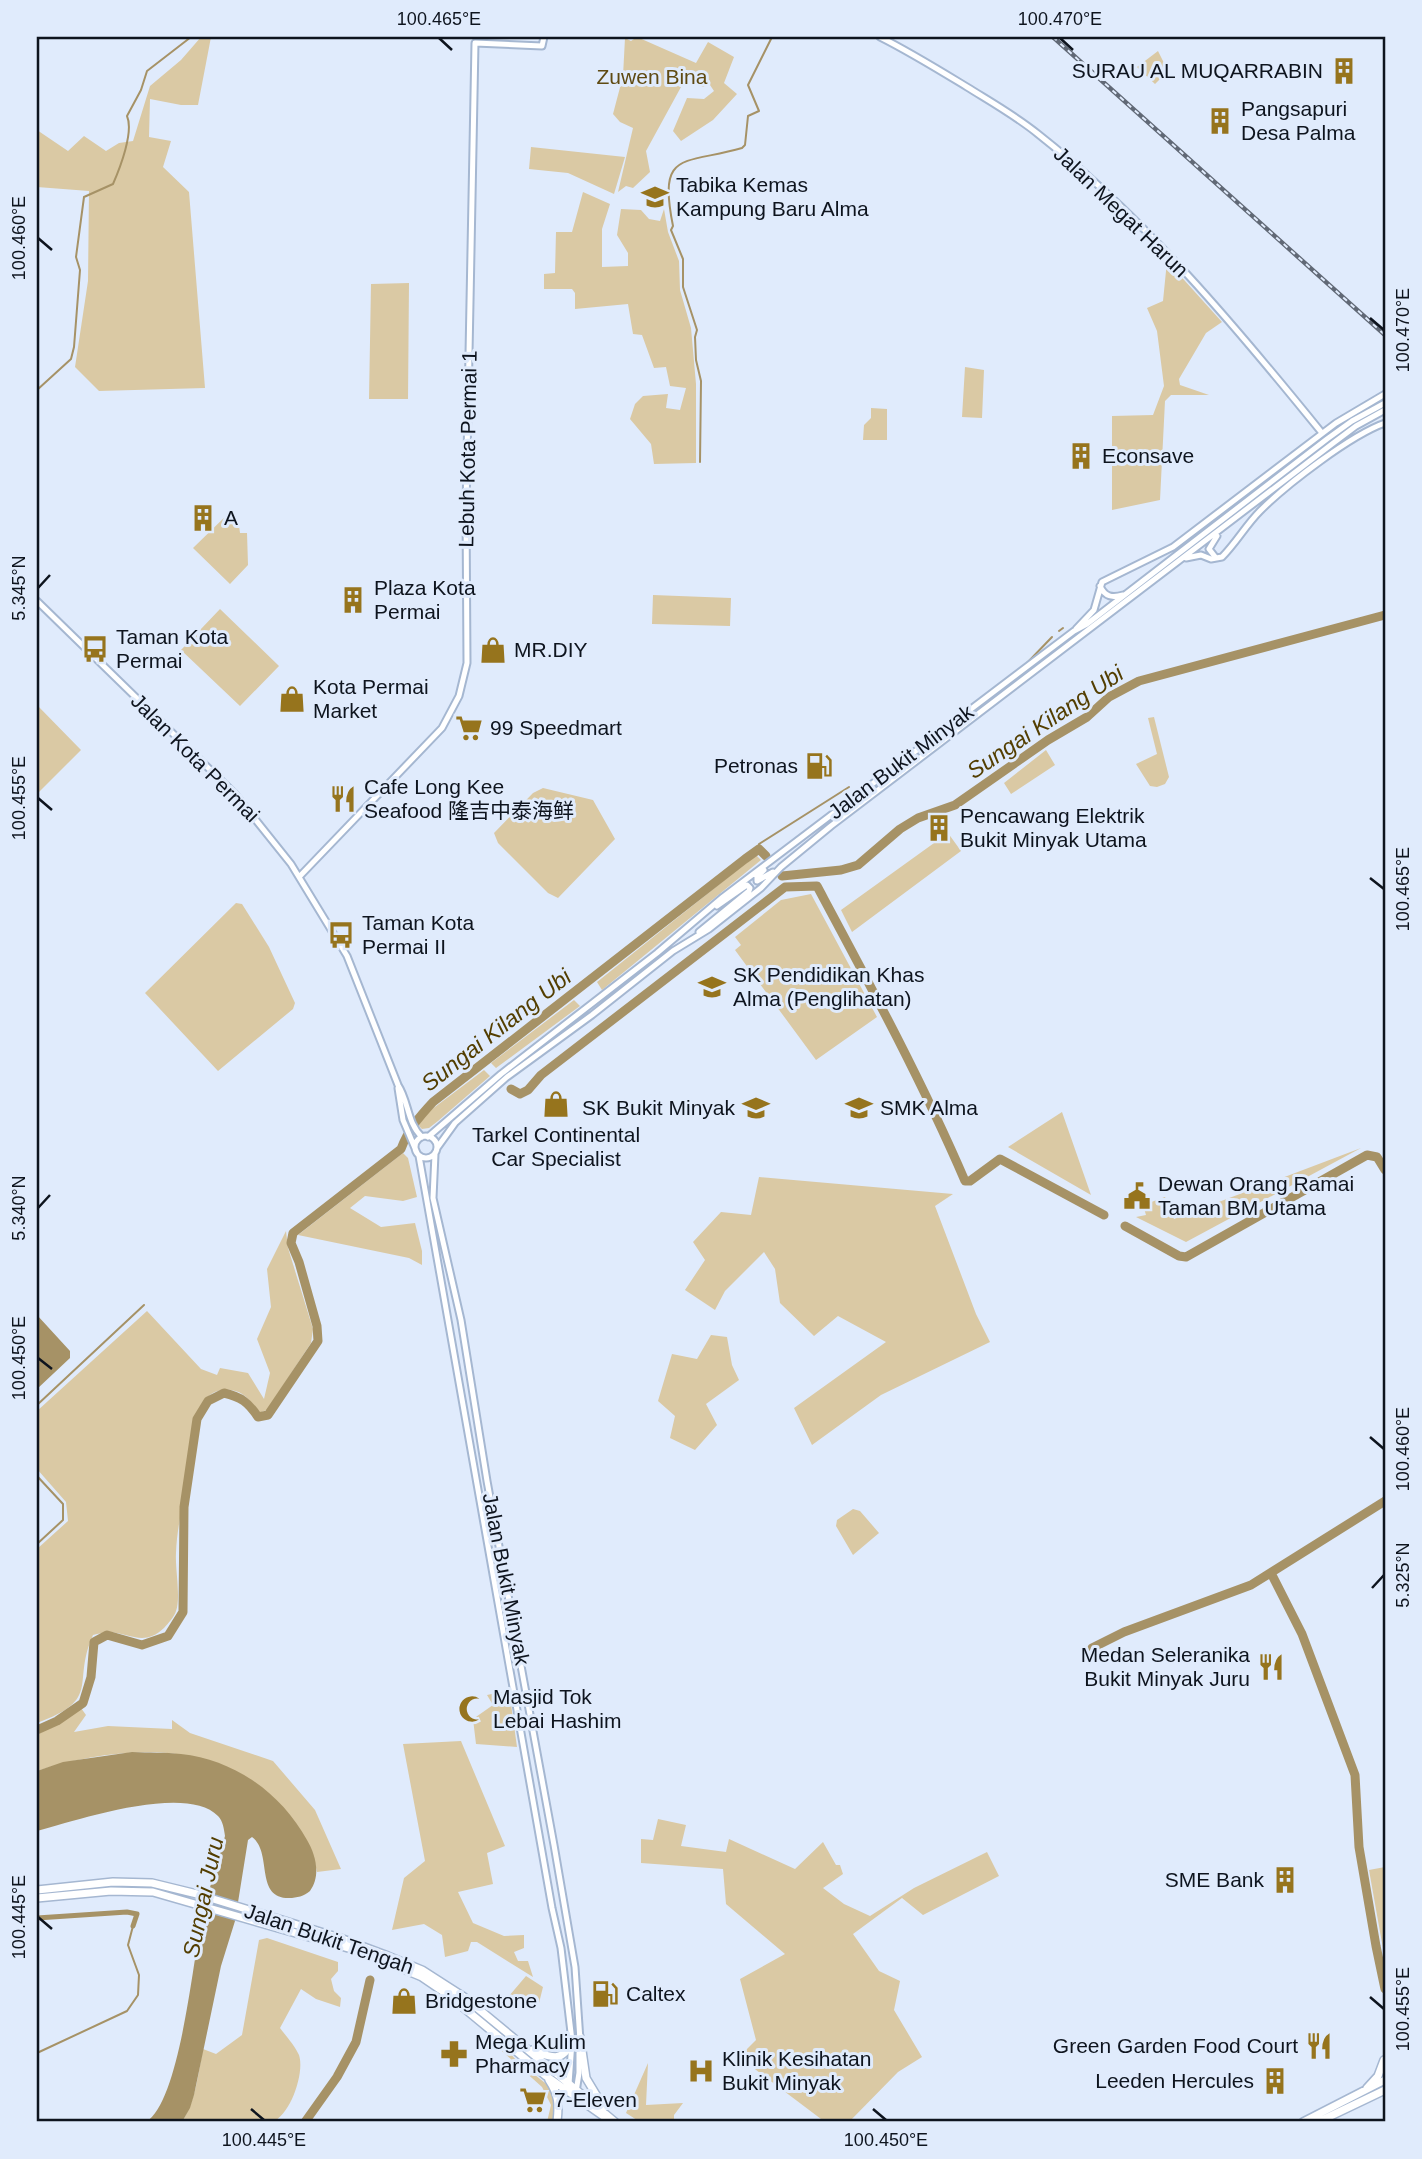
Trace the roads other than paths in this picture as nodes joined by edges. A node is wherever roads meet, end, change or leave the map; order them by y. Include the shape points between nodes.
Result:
1 (544, 37) edge
2 (880, 37) edge
3 (1385, 394) edge
4 (1385, 403) edge
5 (1385, 410) edge
6 (1385, 423) edge
7 (1322, 433) junction
8 (1221, 525) junction
9 (1183, 559) junction
10 (1217, 559) junction
11 (1101, 586) junction
12 (1126, 593) junction
13 (37, 601) edge
14 (1074, 631) junction
15 (775, 858) junction
16 (781, 867) junction
17 (300, 876) junction
18 (700, 917) junction
19 (694, 937) junction
20 (406, 1118) junction
21 (425, 1137) junction
22 (436, 1151) junction
23 (418, 1154) junction
24 (541, 1778) junction
25 (531, 1781) junction
26 (544, 1792) junction
27 (533, 1795) junction
28 (37, 1890) edge
29 (37, 1898) edge
30 (244, 1914) junction
31 (576, 2039) junction
32 (525, 2047) junction
33 (1384, 2060) edge
34 (546, 2076) junction
35 (1385, 2080) edge
36 (569, 2082) junction
37 (1385, 2090) edge
38 (573, 2092) junction
39 (1367, 2094) junction
40 (1385, 2098) edge
41 (557, 2122) edge
42 (615, 2122) edge
43 (1303, 2122) edge
44 (1318, 2122) edge

1 - 17 main road, Lebuh Kota Permai 1 via 542,46 475,43 467,663 459,696 442,728
2 - 7 main road, Jalan Megat Harun via 1020,120 1139,223
3 - 7 main road
4 - 8 main road, Jalan Bukit Minyak via 1335,433
5 - 8 main road, Jalan Bukit Minyak via 1356,426
6 - 10 main road via 1357,437 1260,510
7 - 11 main road via 1179,543 1107,578
8 - 9 main road, Jalan Bukit Minyak
8 - 10 main road via 1209,550
8 - 12 main road, Jalan Bukit Minyak
9 - 10 main road via 1201,555
9 - 16 main road, Jalan Bukit Minyak
11 - 12 main road via 1108,596
11 - 14 main road via 1094,610
12 - 14 main road, Jalan Bukit Minyak
13 - 17 main road, Jalan Kota Permai via 235,794
14 - 15 main road, Jalan Bukit Minyak
15 - 16 main road via 757,879
15 - 18 main road, Jalan Bukit Minyak
16 - 19 main road, Jalan Bukit Minyak via 761,888
17 - 20 main road, Jalan Kota Permai via 347,956 404,1095
18 - 19 main road via 747,885 750,888
18 - 21 main road, Jalan Bukit Minyak
19 - 22 main road, Jalan Bukit Minyak via 507,1077 454,1123
20 - 21 main road, Jalan Kota Permai
20 - 23 main road, Jalan Kota Permai
21 - 22 main road via 435,1140
21 - 23 main road via 416,1144
22 - 23 main road via 427,1158
22 - 24 main road, Jalan Bukit Minyak via 433,1198 461,1320
23 - 25 main road, Jalan Bukit Minyak
24 - 25 main road
24 - 26 main road, Jalan Bukit Minyak
25 - 27 main road, Jalan Bukit Minyak
26 - 27 main road via 537,1790
26 - 31 main road, Jalan Bukit Minyak via 575,1967
27 - 31 main road, Jalan Bukit Minyak
28 - 30 highway, Jalan Bukit Tengah via 152,1883 197,1894
29 - 30 highway, Jalan Bukit Tengah via 133,1890
30 - 32 highway, Jalan Bukit Tengah via 340,1938 422,1970 464,1997
30 - 34 highway, Jalan Bukit Tengah via 362,1952 422,1977
31 - 32 highway via 559,2057
31 - 36 main road, Jalan Bukit Minyak
31 - 38 main road, Jalan Bukit Minyak
31 - 42 highway via 586,2078
32 - 36 highway, Jalan Bukit Tengah
33 - 39 highway
34 - 38 highway, Jalan Bukit Tengah
34 - 41 highway via 559,2099
35 - 39 highway
36 - 38 highway, Jalan Bukit Tengah
37 - 39 highway
38 - 42 highway, Jalan Bukit Tengah
39 - 40 highway
39 - 43 highway
39 - 44 highway

